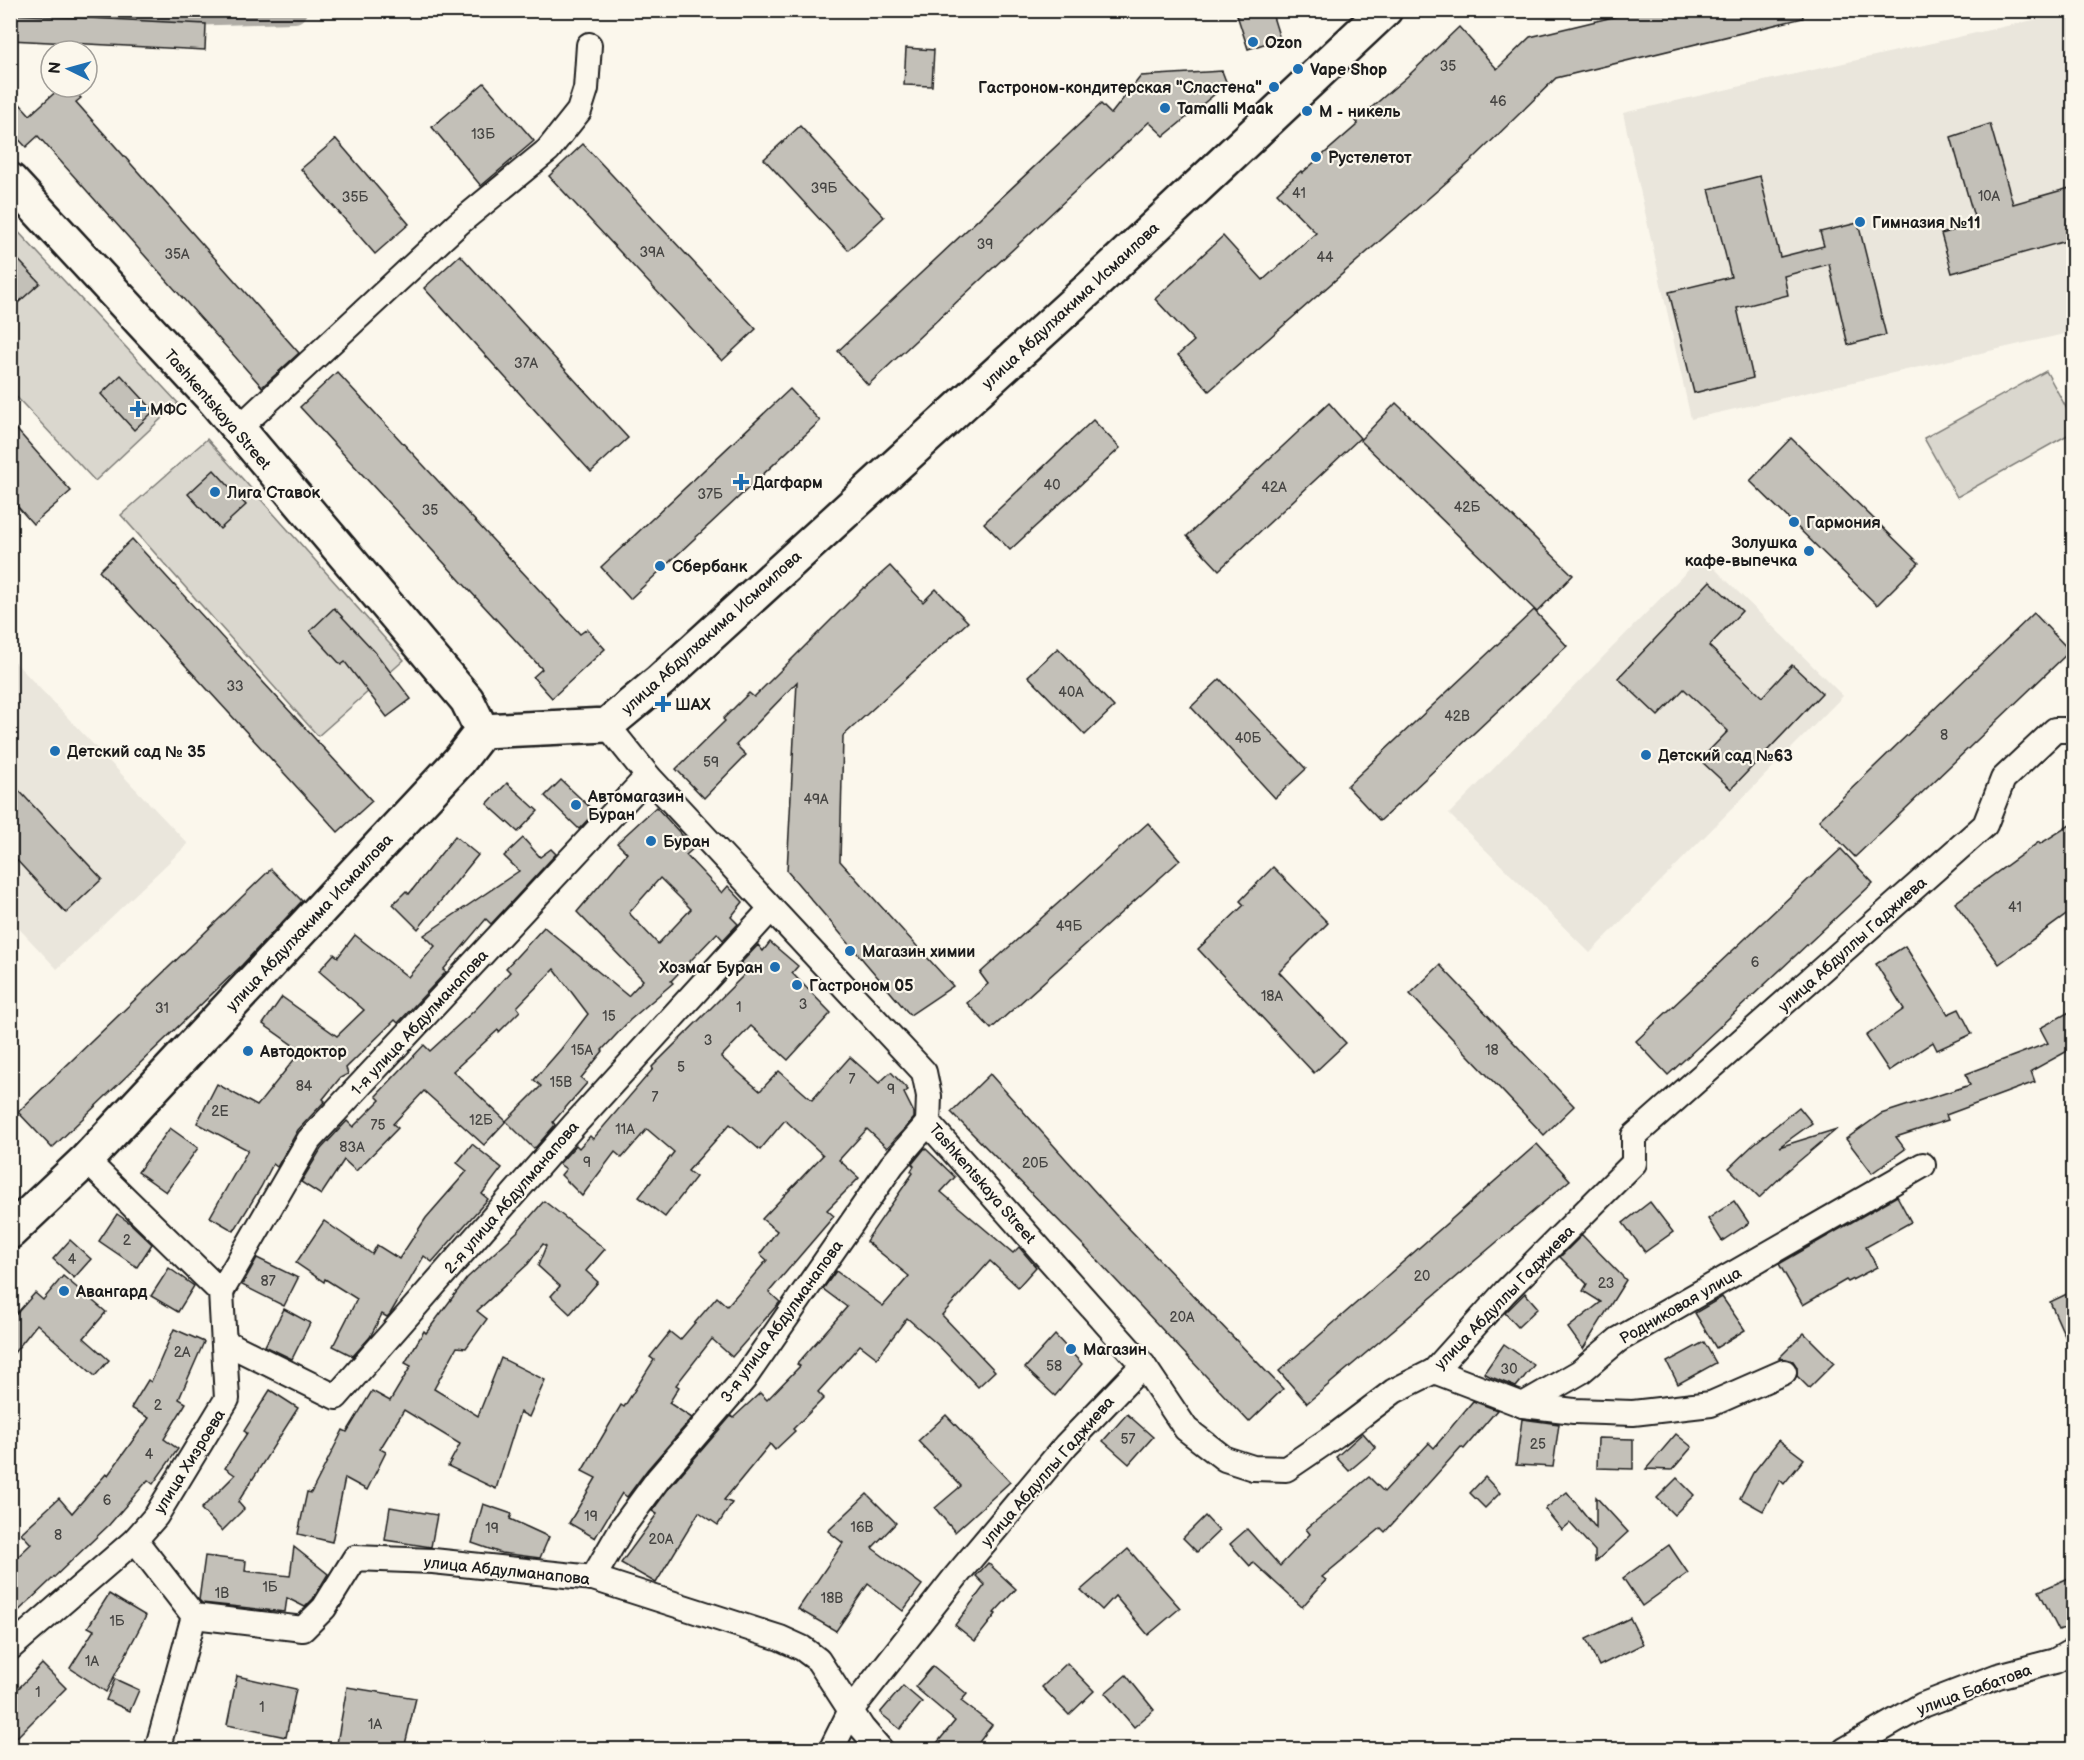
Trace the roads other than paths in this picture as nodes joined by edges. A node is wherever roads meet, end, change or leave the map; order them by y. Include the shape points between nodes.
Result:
1 (1385, 10) edge
2 (588, 45) dead end
3 (10, 180) edge
4 (237, 430) junction
5 (607, 725) junction
6 (2073, 730) edge
7 (482, 731) junction
8 (648, 776) junction
9 (771, 909) junction
10 (928, 1123) junction
11 (86, 1160) junction
12 (1923, 1165) dead end
13 (10, 1232) edge
14 (221, 1292) junction
15 (225, 1342) junction
16 (1143, 1365) junction
17 (1434, 1371) junction
18 (1784, 1372) dead end
19 (1523, 1405) junction
20 (135, 1540) junction
21 (593, 1578) junction
22 (194, 1616) junction
23 (10, 1648) edge
24 (2067, 1657) edge
25 (851, 1710) junction
26 (157, 1749) edge
27 (831, 1749) edge
28 (881, 1749) edge
29 (1845, 1749) edge

1 - 5 main road, улица Абдулхакима Исмаилова via 1090,287 660,681
2 - 4 street via 586,89 579,111 548,150 459,224
3 - 4 main road, Tashkentskaya Street via 214,400
4 - 7 main road, Tashkentskaya Street via 467,700
5 - 7 main road, улица Абдулхакима Исмаилова
5 - 8 street, Tashkentskaya Street
6 - 17 street, улица Абдуллы Гаджиева via 2055,730 2003,779 1985,825 1634,1136 1634,1164 1504,1292
7 - 11 main road, улица Абдулхакима Исмаилова via 459,761
8 - 9 street, Tashkentskaya Street
8 - 14 street, 1-я улица Абдулманапова via 309,1140
9 - 10 street, Tashkentskaya Street via 924,1072 929,1096
9 - 15 street, 2-я улица Абдулманапова via 574,1125 336,1397
10 - 16 street, Tashkentskaya Street
10 - 21 street, 3-я улица Абдулманапова via 892,1165 744,1379 658,1479 622,1528
11 - 13 main road, улица Абдулхакима Исмаилова
11 - 14 street
12 - 19 street, Родниковая улица via 1618,1340 1580,1372
14 - 15 street, улица Хизроева
15 - 20 street, улица Хизроева via 227,1399 156,1516
16 - 17 street, улица Абдуллы Гаджиева via 1186,1428 1208,1447 1225,1459 1253,1468 1286,1470 1394,1391
16 - 25 street, улица Абдуллы Гаджиева via 1066,1445
17 - 19 street
18 - 19 street via 1711,1404 1633,1413
20 - 22 street
20 - 23 street, улица Хизроева
21 - 22 street, улица Абдулманапова via 432,1561 355,1558 324,1608 303,1629
21 - 25 street, улица Абдулманапова via 802,1648 818,1660
22 - 26 street
24 - 29 street, улица Бабатова via 1923,1705
25 - 27 street, улица Абдуллы Гаджиева
25 - 28 street, улица Абдулманапова

